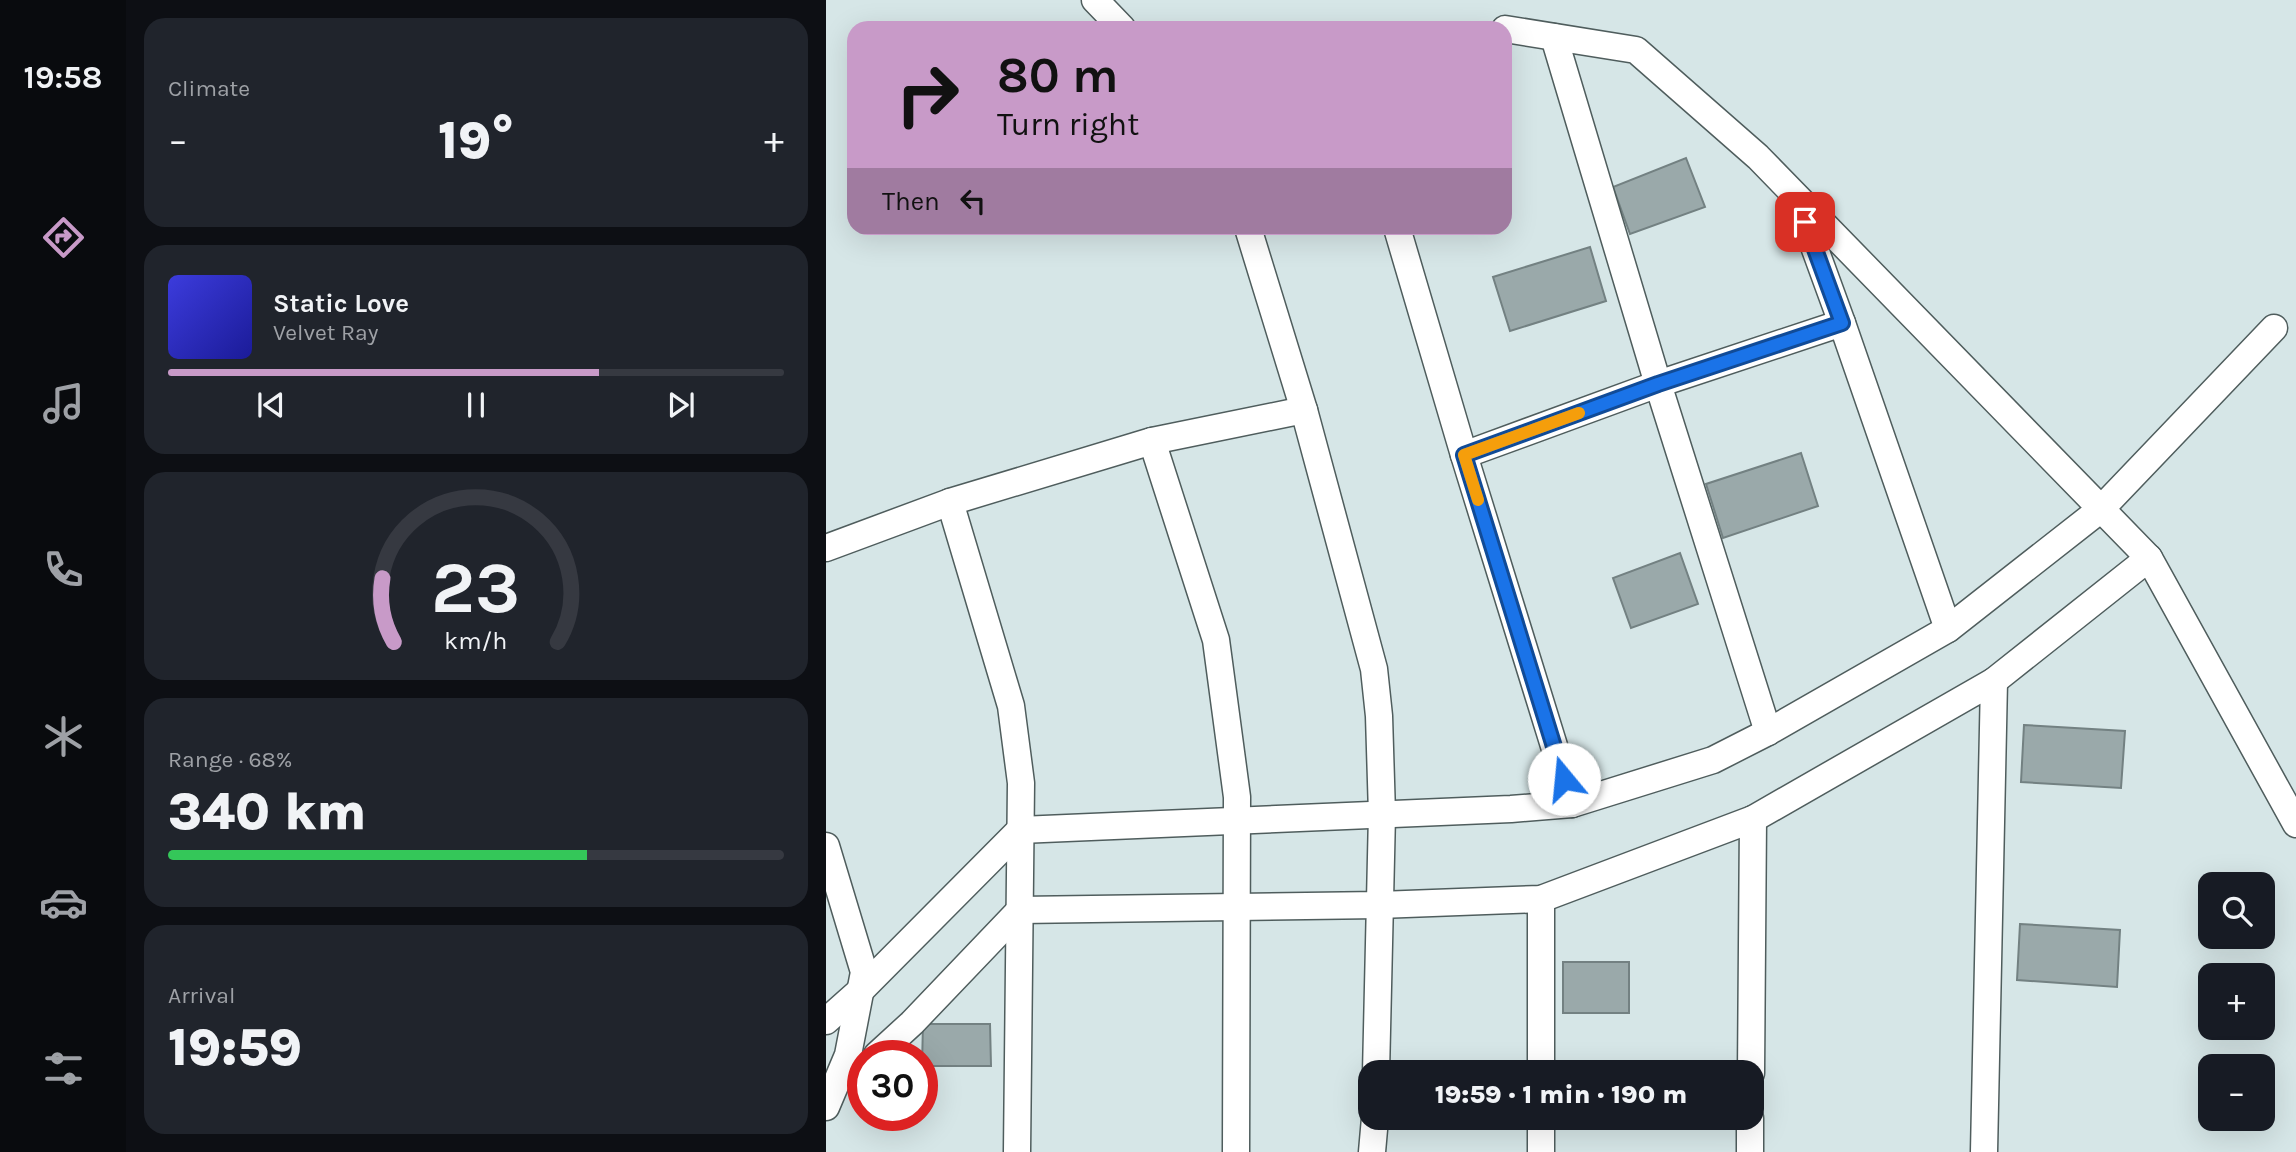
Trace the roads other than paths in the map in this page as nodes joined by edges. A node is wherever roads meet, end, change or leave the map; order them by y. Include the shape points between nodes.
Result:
1 (1095, 0) edge
2 (1115, 21) edge
3 (1512, 30) edge
4 (1554, 37) junction
5 (1796, 197) junction
6 (1250, 235) edge
7 (1399, 235) edge
8 (1842, 323) junction
9 (2274, 328) dead end
10 (1658, 384) junction
11 (1304, 410) junction
12 (1152, 441) junction
13 (1464, 455) junction
14 (950, 502) junction
15 (2101, 509) junction
16 (826, 548) edge
17 (2149, 558) junction
18 (1948, 629) junction
19 (1994, 681) junction
20 (1768, 732) junction
21 (1572, 804) junction
22 (1382, 814) junction
23 (1237, 819) junction
24 (1753, 819) junction
25 (2296, 824) edge
26 (1020, 830) junction
27 (826, 846) edge
28 (1541, 899) junction
29 (1378, 905) junction
30 (1236, 906) junction
31 (1020, 910) junction
32 (861, 990) junction
33 (826, 1021) edge
34 (893, 1040) edge
35 (1376, 1060) edge
36 (1541, 1060) edge
37 (1751, 1060) edge
38 (847, 1083) edge
39 (827, 1101) edge
40 (1374, 1130) edge
41 (1541, 1130) edge
42 (1750, 1130) edge
43 (1017, 1152) edge
44 (1237, 1152) edge
45 (1372, 1152) edge
46 (1541, 1152) edge
47 (1750, 1152) edge
48 (1984, 1152) edge

1 - 2 street
3 - 4 street
4 - 5 street via 1636,50 1758,157
4 - 10 street
5 - 8 street
5 - 15 street
6 - 11 street
7 - 13 street
8 - 10 street
8 - 18 street
9 - 15 street
10 - 13 street
10 - 20 street
11 - 12 street
11 - 22 street via 1374,669
12 - 14 street
12 - 23 street via 1216,640
13 - 21 street
14 - 16 street
14 - 26 street via 1011,706 1021,783
15 - 17 street
15 - 18 street
17 - 19 street
17 - 25 street
18 - 20 street
19 - 24 street
19 - 48 street
20 - 21 street via 1713,760
21 - 22 street
22 - 23 street
22 - 29 street
23 - 26 street
23 - 30 street
24 - 28 street
24 - 37 street
26 - 31 street
26 - 32 street
27 - 32 street via 864,972
28 - 29 street
28 - 36 street
29 - 30 street
29 - 35 street
30 - 31 street
30 - 44 street
31 - 34 street
31 - 43 street
32 - 33 street
32 - 39 street via 848,1055
38 - 39 street
40 - 45 street
41 - 46 street
42 - 47 street

